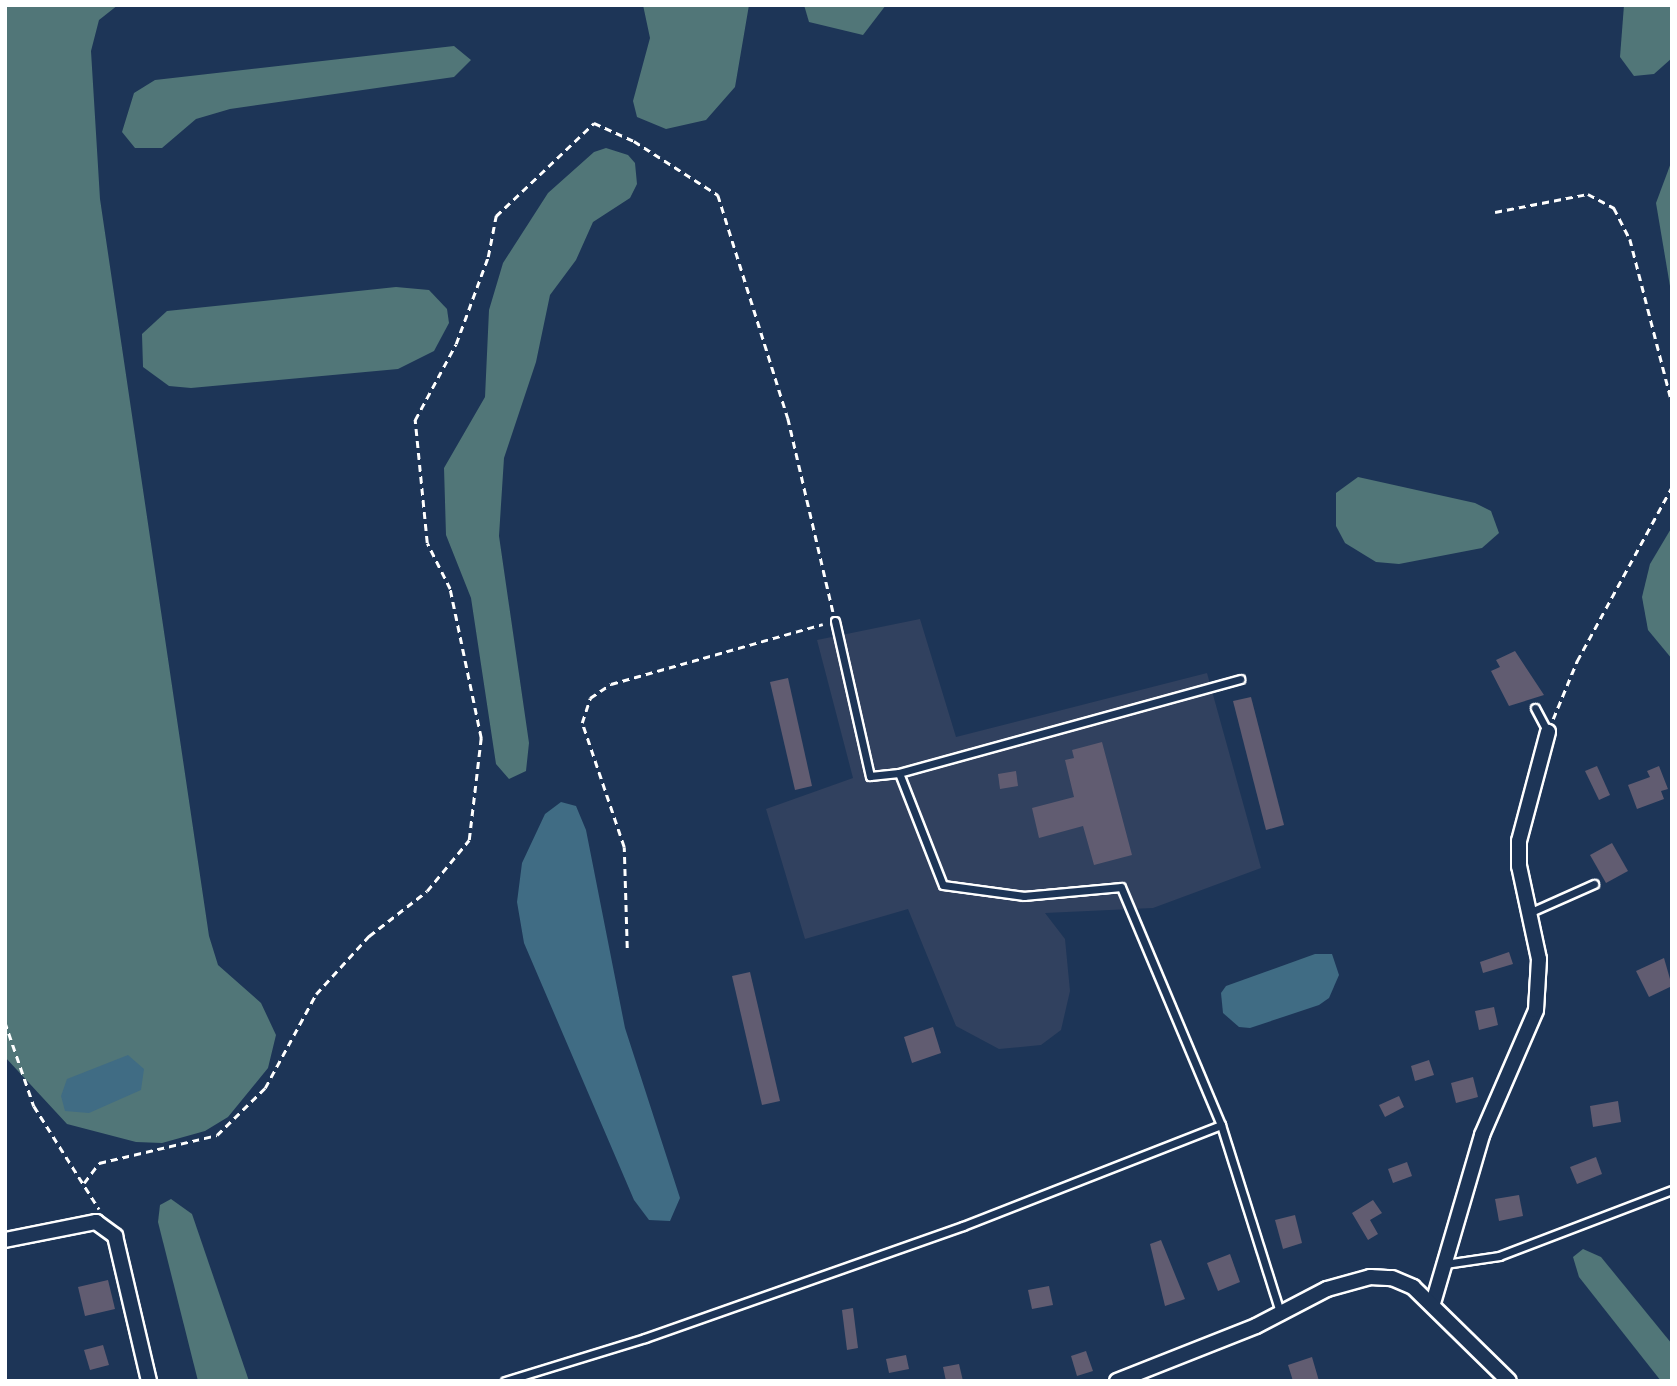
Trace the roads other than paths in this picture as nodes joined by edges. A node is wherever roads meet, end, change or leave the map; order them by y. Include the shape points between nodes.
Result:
1 (835, 621) road end
2 (1240, 679) dead end
3 (1535, 708) dead end
4 (1548, 732) joint
5 (899, 774) junction
6 (1594, 884) dead end
7 (1531, 912) junction
8 (1222, 1125) junction
9 (1672, 1190) edge
10 (5, 1240) edge
11 (1445, 1264) junction
12 (1433, 1303) junction
13 (1281, 1313) junction
14 (149, 1381) edge
15 (505, 1381) edge
16 (1117, 1381) edge
17 (1509, 1381) edge

1 - 5 lane via 870,776
2 - 5 lane
3 - 4 lane
4 - 7 street via 1519,841 1519,866
5 - 8 lane via 943,885 1024,896 1121,887
6 - 7 lane
7 - 11 street via 1539,958 1536,1010 1482,1135
8 - 13 lane
8 - 15 lane via 938,1235 645,1338
9 - 11 lane via 1499,1256
10 - 14 street via 96,1222 115,1236
11 - 12 street
12 - 13 street via 1392,1278 1370,1278 1327,1289
12 - 17 street
13 - 16 street

